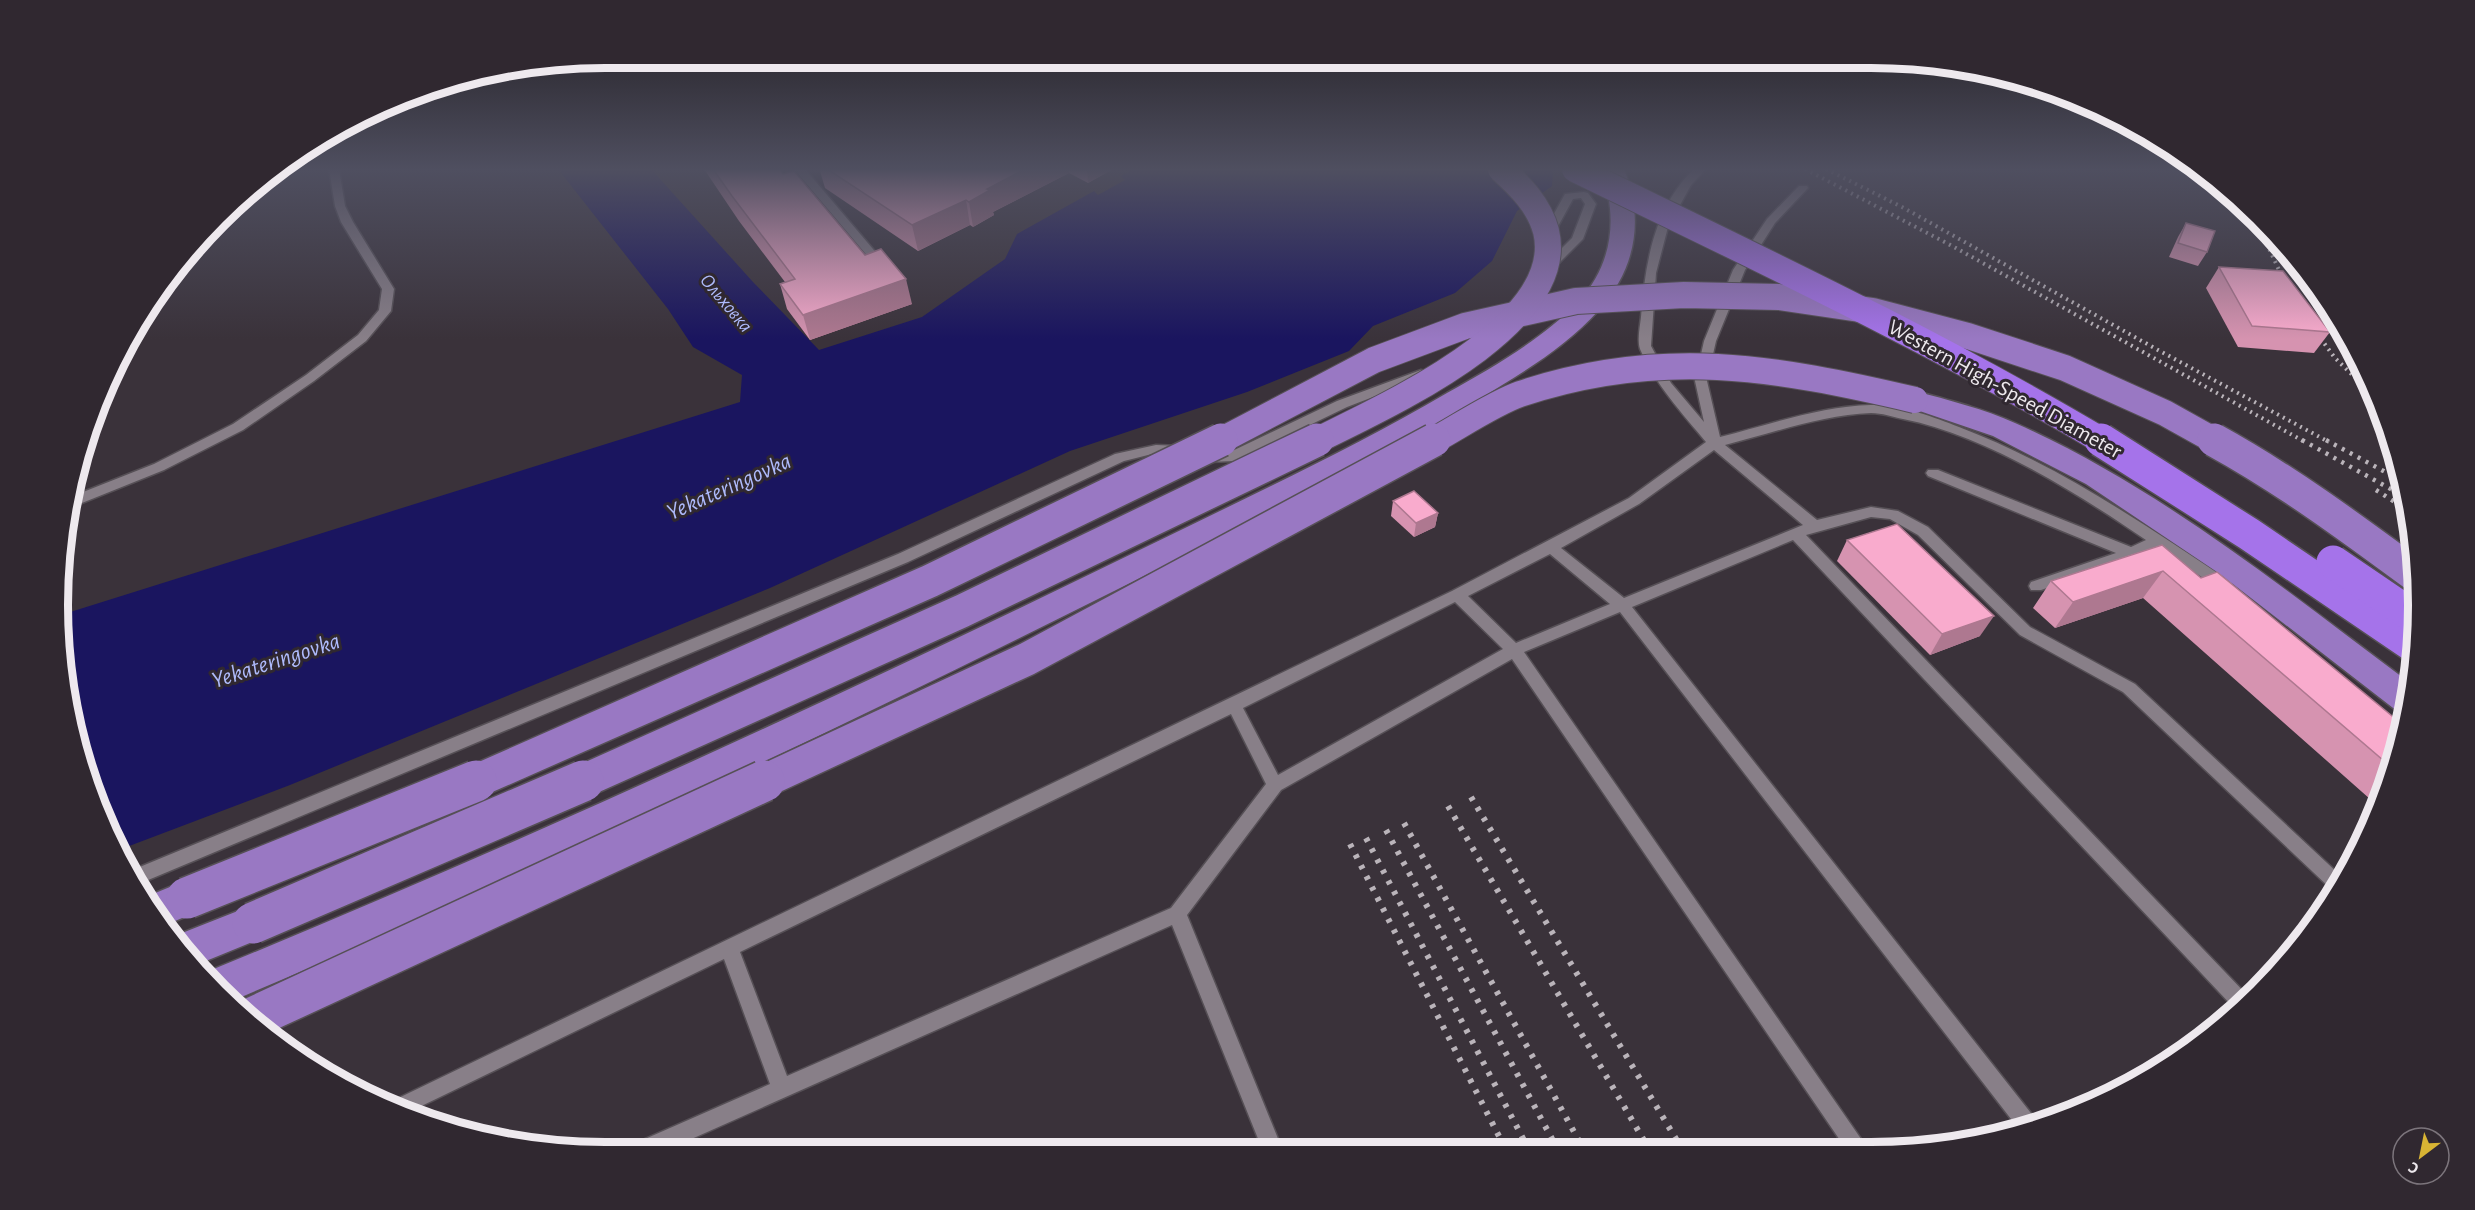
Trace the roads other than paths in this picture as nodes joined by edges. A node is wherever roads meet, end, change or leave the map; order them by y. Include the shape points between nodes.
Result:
1 (349, 225) edge
2 (847, 225) edge
3 (1545, 225) edge
4 (1553, 225) edge
5 (1582, 225) edge
6 (1624, 225) edge
7 (1663, 225) edge
8 (1689, 225) edge
9 (1722, 225) edge
10 (1768, 225) edge
11 (874, 257) edge
12 (1526, 291) junction
13 (1879, 320) dead end
14 (1714, 443) junction
15 (1933, 473) dead end
16 (78, 500) edge
17 (1814, 526) junction
18 (1796, 534) junction
19 (2158, 540) junction
20 (1551, 547) junction
21 (2131, 553) junction
22 (2406, 567) edge
23 (2036, 586) dead end
24 (1457, 595) junction
25 (2241, 598) edge
26 (1623, 606) junction
27 (2408, 613) edge
28 (2406, 634) edge
29 (2406, 640) edge
30 (1514, 650) junction
31 (2400, 694) edge
32 (1234, 705) junction
33 (1275, 785) junction
34 (140, 875) edge
35 (2332, 879) edge
36 (173, 904) edge
37 (1177, 914) junction
38 (729, 947) junction
39 (192, 948) edge
40 (224, 984) edge
41 (2237, 997) edge
42 (258, 1015) edge
43 (782, 1089) junction
44 (405, 1104) edge
45 (2025, 1119) edge
46 (661, 1142) edge
47 (1269, 1142) edge
48 (1853, 1142) edge

1 - 16 lane via 388,289 386,311 362,338 238,427 159,467
2 - 11 lane
3 - 39 main road, bridge via 1545,267 1527,302 1500,334 1446,372 1360,419 931,626 591,779
4 - 12 lane
5 - 12 lane via 1577,238
6 - 40 main road via 1624,242 1606,282 1587,308 1536,351 1389,439 922,672 607,819
7 - 14 lane via 1650,273 1645,346 1666,385
8 - 29 highway, Western High-Speed Diameter, bridge via 1956,358 2080,427 2275,549
9 - 27 highway, Western High-Speed Diameter, bridge via 1968,346 2109,421 2290,532
10 - 14 lane via 1739,270 1710,341 1701,381
12 - 34 lane via 1445,366 1342,404 1230,458 1156,449 1120,457 903,558
13 - 28 lane via 2294,563
14 - 17 lane
14 - 19 lane via 1839,412 1874,409 1926,419 2039,468
14 - 20 lane via 1634,501
15 - 21 lane
17 - 18 lane
17 - 35 lane via 1871,512 1893,514 1923,531 2025,631 2129,688
18 - 26 lane
18 - 41 lane
19 - 21 lane
19 - 25 lane
20 - 24 lane
20 - 26 lane
21 - 23 lane
22 - 36 main road, bridge via 2243,456 2164,413 2065,368 1968,336 1873,311 1779,297 1684,295 1576,301 1465,326 1374,360 1225,438 930,581 435,799
24 - 30 lane
24 - 32 lane
26 - 30 lane
26 - 45 lane
30 - 33 lane
30 - 48 lane
31 - 42 main road, bridge via 2164,519 2097,477 2003,429 1915,400 1820,380 1742,369 1666,365 1601,372 1518,395 1027,659
32 - 33 lane
32 - 38 lane
33 - 37 lane
37 - 43 lane
37 - 47 lane
38 - 43 lane
38 - 44 lane
43 - 46 lane

